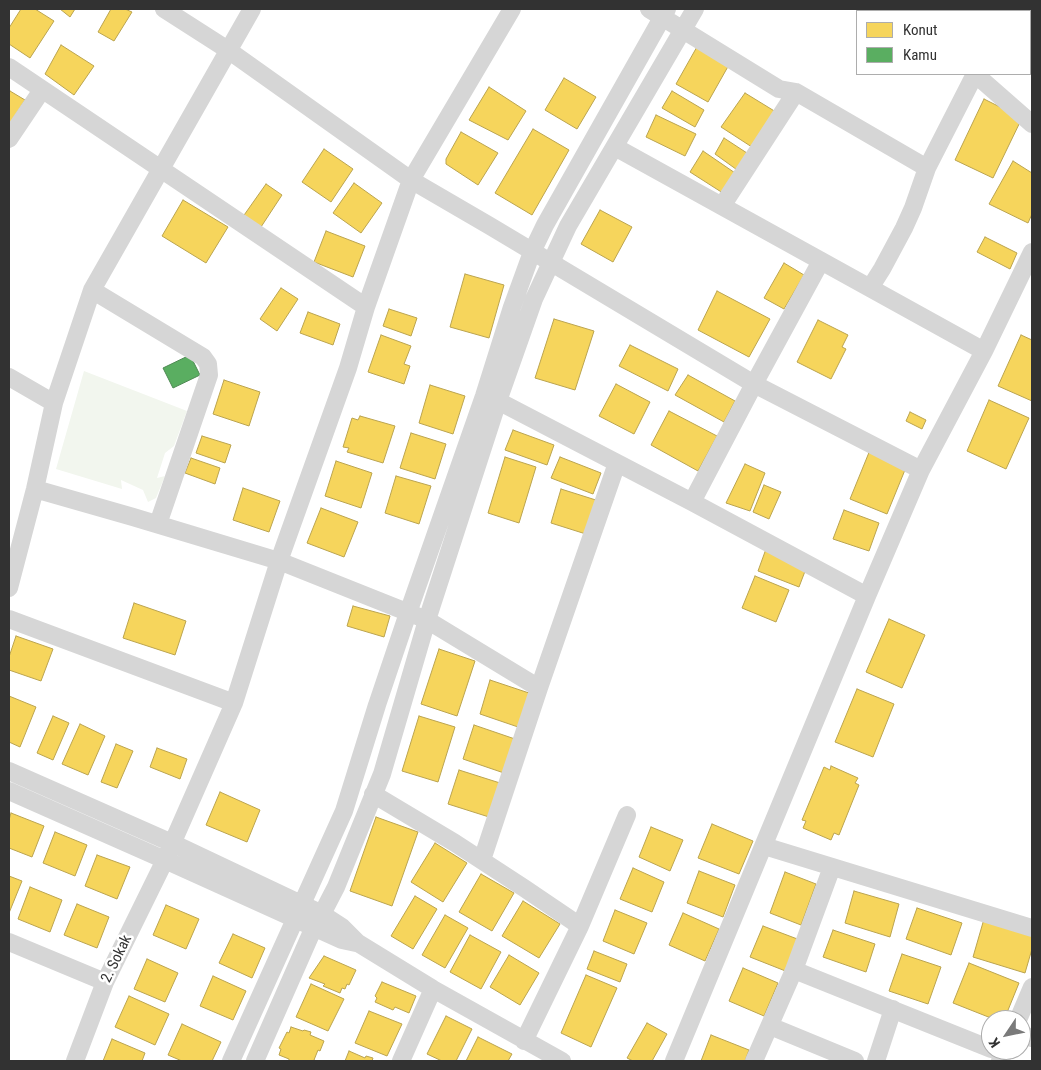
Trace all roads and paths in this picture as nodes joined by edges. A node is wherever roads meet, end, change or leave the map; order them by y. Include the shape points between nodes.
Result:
1 (164, 9) edge
2 (252, 9) edge
3 (512, 9) edge
4 (695, 9) edge
5 (659, 11) edge
6 (683, 30) junction
7 (228, 50) junction
8 (9, 67) edge
9 (975, 75) edge
10 (977, 75) edge
11 (42, 90) junction
12 (796, 92) junction
13 (1032, 124) edge
14 (9, 139) edge
15 (615, 146) junction
16 (927, 168) junction
17 (160, 170) junction
18 (411, 180) junction
19 (722, 206) junction
20 (532, 252) junction
21 (1032, 252) edge
22 (821, 261) junction
23 (551, 262) junction
24 (870, 288) junction
25 (92, 290) junction
26 (366, 307) junction
27 (984, 351) junction
28 (9, 377) edge
29 (754, 384) junction
30 (498, 401) junction
31 (54, 403) junction
32 (617, 462) junction
33 (921, 470) junction
34 (34, 489) junction
35 (692, 502) junction
36 (158, 524) junction
37 (279, 561) junction
38 (9, 588) edge
39 (867, 596) junction
40 (408, 613) junction
41 (9, 619) edge
42 (428, 620) junction
43 (539, 688) junction
44 (234, 703) junction
45 (9, 771) edge
46 (9, 791) edge
47 (373, 794) junction
48 (627, 815) dead end
49 (172, 843) junction
50 (764, 846) junction
51 (165, 860) junction
52 (482, 860) junction
53 (832, 867) junction
54 (298, 912) junction
55 (318, 921) junction
56 (580, 926) junction
57 (1032, 928) edge
58 (9, 942) edge
59 (794, 970) junction
60 (105, 982) junction
61 (1032, 987) edge
62 (433, 988) junction
63 (893, 1009) junction
64 (1022, 1010) edge
65 (770, 1026) junction
66 (524, 1041) junction
67 (981, 1046) edge
68 (74, 1061) edge
69 (231, 1061) edge
70 (255, 1061) edge
71 (401, 1061) edge
72 (562, 1061) edge
73 (674, 1061) edge
74 (754, 1061) edge
75 (855, 1061) edge
76 (876, 1061) edge

1 - 7 street
2 - 7 street
3 - 18 street, 2. Sokak
4 - 6 street
5 - 6 street
5 - 20 street
6 - 12 street via 779,89
6 - 15 street
7 - 17 street
7 - 18 street
8 - 11 street
9 - 16 street
10 - 13 street
11 - 14 street
11 - 17 street
12 - 16 street
12 - 19 street
15 - 19 street
15 - 23 street via 568,226
16 - 24 street via 904,228
17 - 25 street
17 - 26 street
18 - 20 street
18 - 26 street, 2. Sokak
19 - 22 street
20 - 23 street
20 - 40 street
21 - 27 street
22 - 24 street
22 - 29 street
23 - 29 street
23 - 30 street via 534,299
24 - 27 street
25 - 31 street
25 - 36 street via 203,357 208,364 209,375
26 - 37 street, 2. Sokak via 348,368
27 - 33 street
28 - 31 street
29 - 33 street
29 - 35 street
30 - 32 street
30 - 42 street
31 - 34 street
32 - 35 street
32 - 43 street
33 - 39 street
34 - 36 street
34 - 38 street
35 - 39 street
36 - 37 street
37 - 40 street
37 - 44 street, 2. Sokak
39 - 50 street
40 - 42 street
40 - 54 street via 344,811
41 - 44 street
42 - 43 street
42 - 47 street via 382,774
43 - 52 street
44 - 49 street, 2. Sokak
45 - 49 street
46 - 51 street
47 - 52 street
47 - 55 street via 336,887
48 - 56 street
49 - 51 street, 2. Sokak
49 - 54 street
50 - 53 street
50 - 73 street
51 - 54 street
51 - 60 street, 2. Sokak
52 - 56 street
53 - 57 street
53 - 59 street
54 - 55 street
54 - 69 street
55 - 62 street via 342,940 358,943
55 - 70 street
56 - 66 street
58 - 60 street
59 - 63 street
59 - 65 street
60 - 68 street, 2. Sokak
61 - 64 street
62 - 66 street
62 - 71 street
63 - 67 street
63 - 76 street
65 - 74 street
65 - 75 street
66 - 72 street

